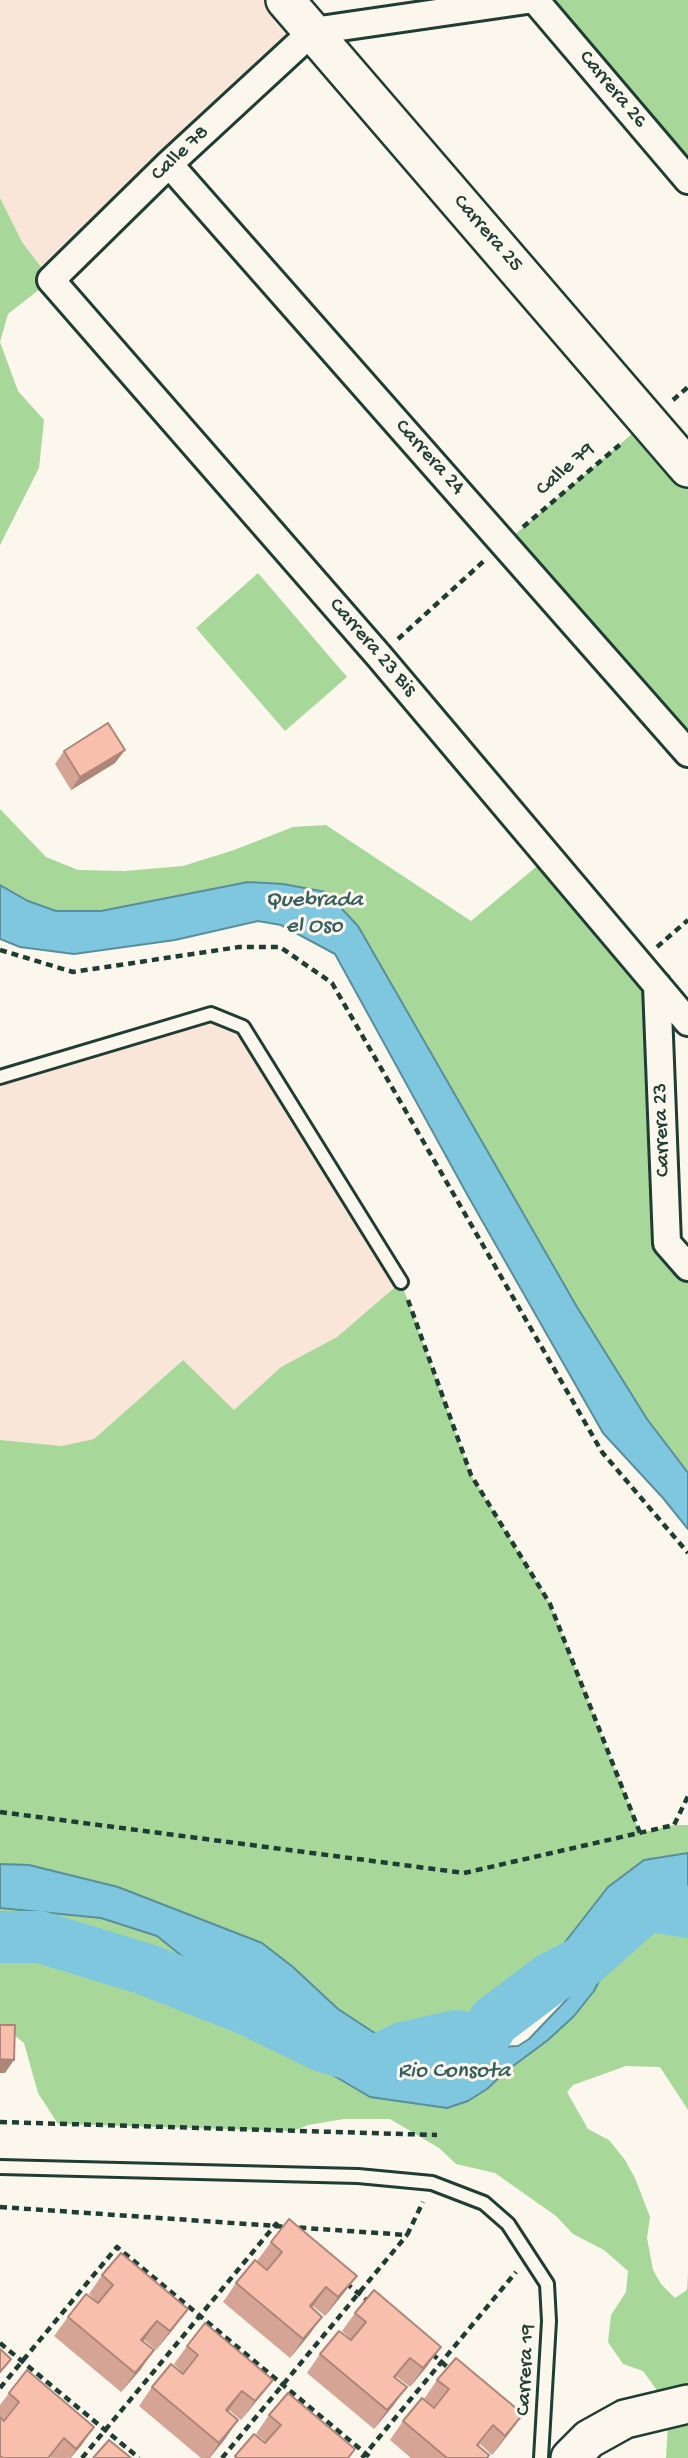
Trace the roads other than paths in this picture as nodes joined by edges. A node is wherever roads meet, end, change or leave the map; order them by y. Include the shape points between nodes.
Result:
1 (285, 0) edge
2 (527, 0) edge
3 (535, 0) edge
4 (313, 31) junction
5 (169, 164) junction
6 (688, 180) edge
7 (51, 280) joint
8 (688, 468) edge
9 (688, 753) edge
10 (657, 985) junction
11 (688, 1022) edge
12 (0, 1077) edge
13 (688, 1267) edge
14 (401, 1282) road end
15 (0, 2167) edge
16 (687, 2404) edge
17 (541, 2458) edge
18 (570, 2458) edge

1 - 4 street, Carrera 25
2 - 4 street
3 - 6 street, Carrera 26
4 - 5 street, Calle 78
4 - 8 street, Carrera 25
5 - 7 street, Calle 78
5 - 9 street, Carrera 24
7 - 10 street, Carrera 23 Bis via 379,656
10 - 11 street, Carrera 23 Bis
10 - 13 street, Carrera 23 via 667,1242
12 - 14 lane via 211,1014 243,1027
15 - 17 lane, Carrera 19 via 358,2176 432,2183 484,2203 508,2224 547,2284
16 - 18 street via 625,2418 589,2439

